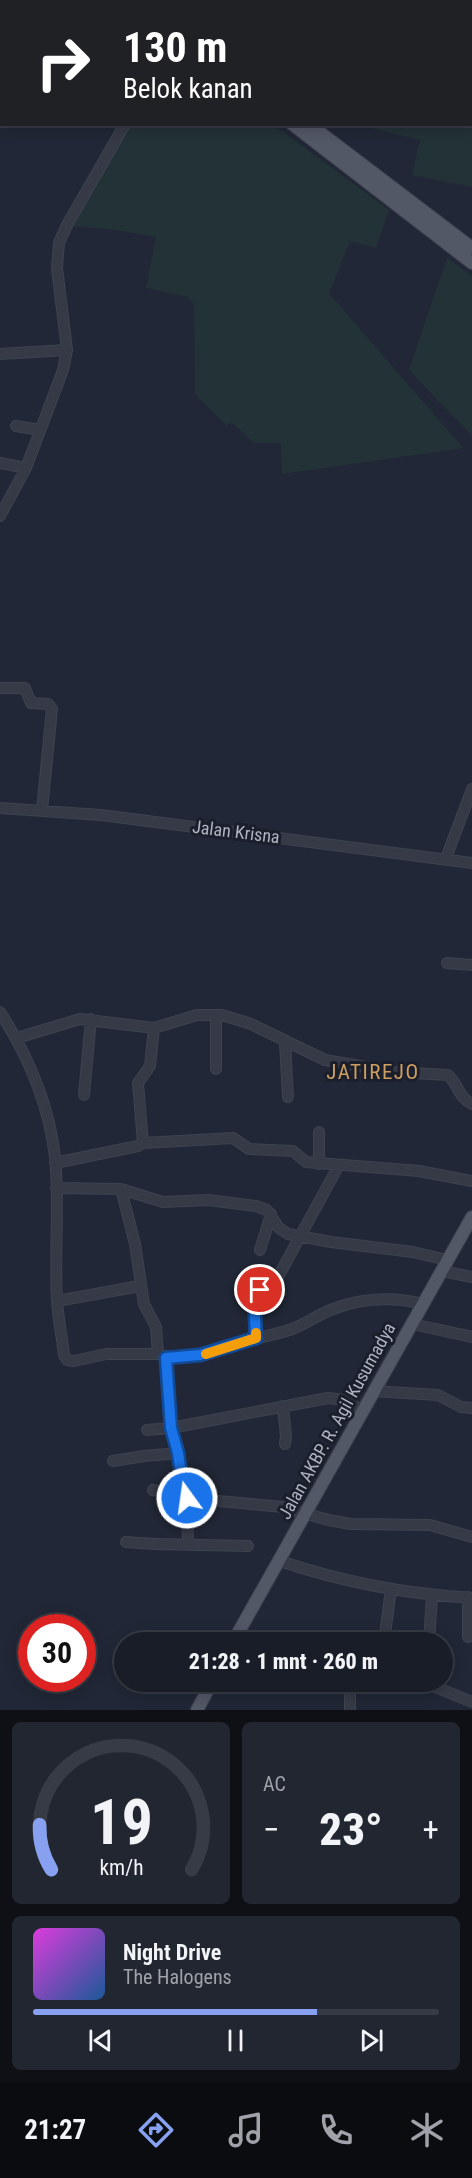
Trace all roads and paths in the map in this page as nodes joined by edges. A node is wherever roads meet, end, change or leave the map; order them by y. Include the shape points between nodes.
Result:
1 (124, 126) edge
2 (295, 126) edge
3 (312, 126) edge
4 (472, 248) edge
5 (472, 263) edge
6 (67, 350) junction
7 (0, 354) edge
8 (16, 426) dead end
9 (40, 430) junction
10 (0, 463) edge
11 (26, 468) junction
12 (0, 516) edge
13 (0, 688) edge
14 (472, 789) edge
15 (0, 807) edge
16 (42, 810) junction
17 (446, 858) junction
18 (472, 863) edge
19 (447, 963) dead end
20 (472, 965) edge
21 (0, 1012) edge
22 (216, 1015) junction
23 (91, 1019) junction
24 (154, 1028) junction
25 (17, 1038) junction
26 (285, 1042) junction
27 (216, 1069) dead end
28 (84, 1095) dead end
29 (288, 1097) dead end
30 (472, 1104) edge
31 (319, 1132) dead end
32 (143, 1143) junction
33 (55, 1163) junction
34 (319, 1164) junction
35 (339, 1165) junction
36 (472, 1181) edge
37 (56, 1188) junction
38 (121, 1189) junction
39 (271, 1214) junction
40 (472, 1217) edge
41 (299, 1236) junction
42 (260, 1250) dead end
43 (445, 1266) junction
44 (472, 1278) edge
45 (140, 1286) junction
46 (57, 1301) junction
47 (423, 1304) junction
48 (412, 1324) junction
49 (472, 1337) edge
50 (256, 1338) junction
51 (162, 1356) junction
52 (373, 1391) junction
53 (283, 1406) junction
54 (472, 1408) edge
55 (363, 1411) junction
56 (171, 1428) junction
57 (147, 1430) dead end
58 (285, 1444) dead end
59 (178, 1453) junction
60 (113, 1461) dead end
61 (153, 1490) dead end
62 (186, 1497) junction
63 (307, 1514) junction
64 (472, 1537) edge
65 (126, 1542) dead end
66 (188, 1544) junction
67 (248, 1546) dead end
68 (280, 1560) junction
69 (391, 1589) junction
70 (432, 1596) junction
71 (470, 1598) edge
72 (239, 1632) edge
73 (385, 1632) edge
74 (430, 1632) edge
75 (468, 1637) dead end
76 (207, 1692) edge
77 (350, 1692) edge
78 (448, 1692) edge
79 (472, 1702) edge
80 (197, 1710) edge
81 (350, 1710) edge

1 - 6 street via 59,243 57,268
2 - 5 main road
3 - 4 main road
6 - 7 street
6 - 9 street
8 - 9 street
9 - 11 street
10 - 11 street
11 - 12 street
13 - 16 street via 25,688 31,703 48,704 52,709
14 - 17 street
15 - 16 street, Jalan Krisna
16 - 17 street, Jalan Krisna
17 - 18 street, Jalan Krisna
19 - 20 street
21 - 25 street
22 - 24 street via 197,1015
22 - 26 street via 242,1020
22 - 27 street
23 - 24 street
23 - 25 street via 72,1020
23 - 28 street
24 - 32 street via 150,1066 138,1083
25 - 33 street via 40,1093
26 - 29 street
26 - 30 street via 335,1063 448,1075 465,1101
31 - 34 street
32 - 33 street
32 - 34 street via 233,1138 249,1149 287,1150 306,1162
33 - 37 street
34 - 35 street
35 - 36 street via 419,1171
35 - 41 street
37 - 38 street
37 - 46 street
38 - 39 street via 163,1202 208,1200 256,1206
38 - 45 street via 135,1244
39 - 41 street via 283,1231
39 - 42 street
40 - 43 main road, Jalan AKBP. R. Agil Kusumadya
41 - 43 street via 413,1252
41 - 50 street via 272,1288 254,1293
43 - 44 street
43 - 47 main road, Jalan AKBP. R. Agil Kusumadya
45 - 46 street
45 - 51 street
46 - 51 street via 67,1360 106,1354
47 - 48 main road, Jalan AKBP. R. Agil Kusumadya
47 - 50 street via 391,1299 362,1302 333,1309 292,1329
48 - 49 street
48 - 52 main road, Jalan AKBP. R. Agil Kusumadya
50 - 51 street via 200,1355
51 - 56 street
52 - 54 street via 438,1395
52 - 55 main road, Jalan AKBP. R. Agil Kusumadya
53 - 55 street via 328,1398 345,1400
53 - 56 street
53 - 58 street
55 - 63 main road, Jalan AKBP. R. Agil Kusumadya
56 - 57 street
56 - 59 street
59 - 60 street
59 - 62 street
61 - 62 street
62 - 63 street via 283,1507
62 - 66 street
63 - 64 street via 351,1524 430,1525
63 - 68 main road, Jalan AKBP. R. Agil Kusumadya
65 - 66 street
66 - 67 street
68 - 69 street via 324,1575
68 - 72 main road, Jalan AKBP. R. Agil Kusumadya
69 - 70 street
69 - 73 street
70 - 71 street
70 - 74 street
71 - 75 street
76 - 80 main road
77 - 81 street
78 - 79 street

